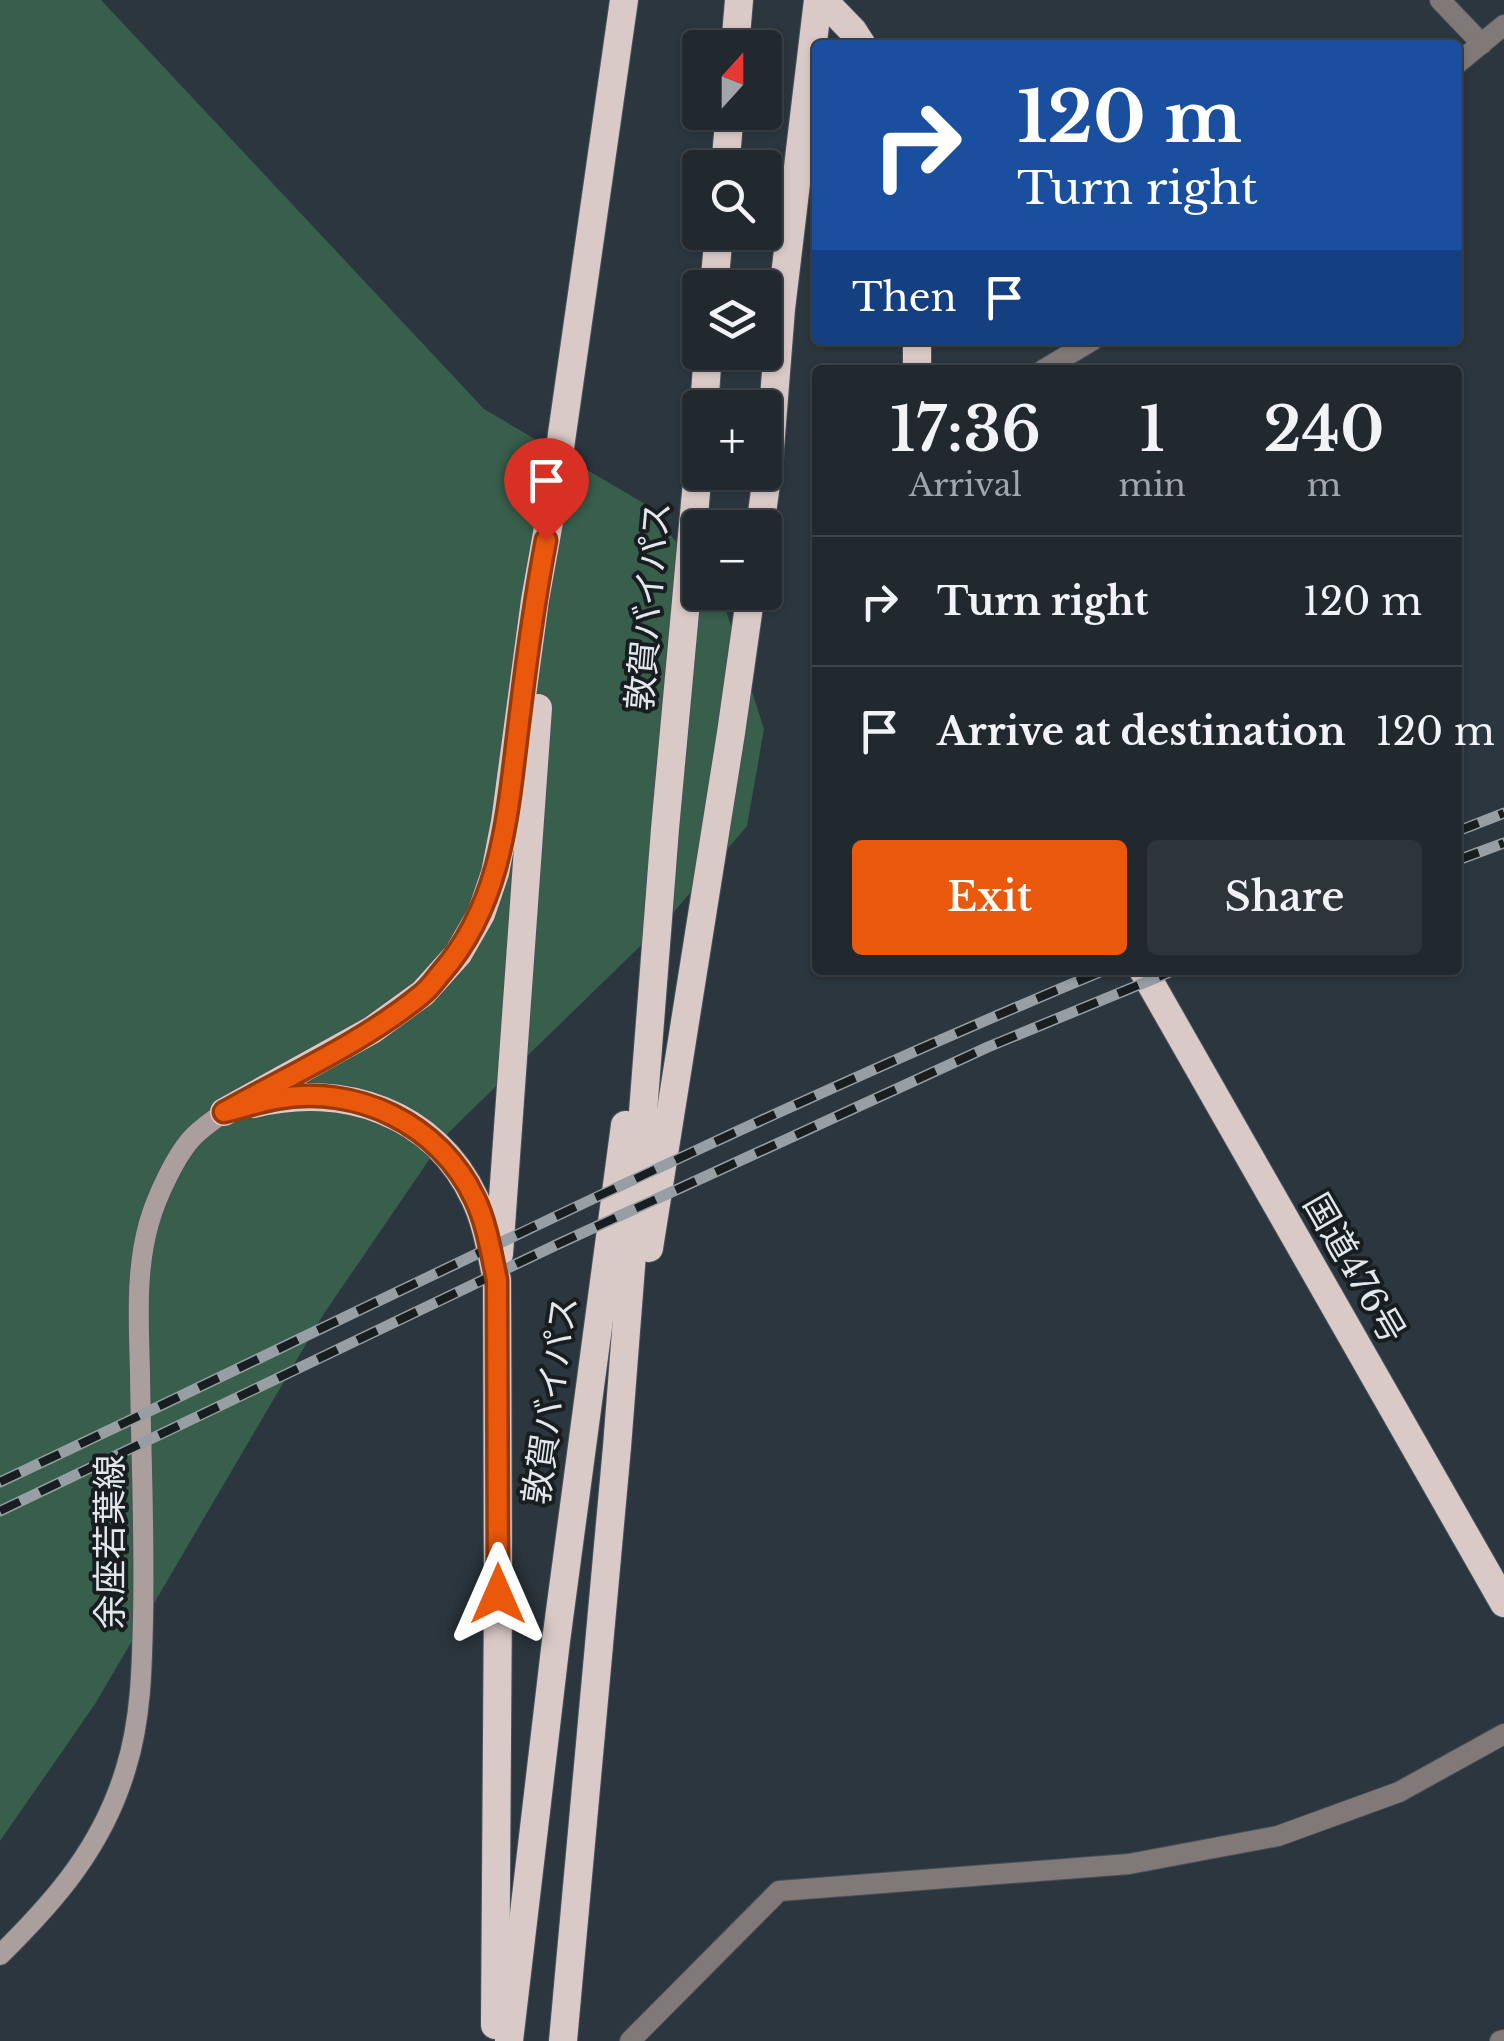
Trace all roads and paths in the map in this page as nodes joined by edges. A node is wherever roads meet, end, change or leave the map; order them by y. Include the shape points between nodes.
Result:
1 (624, 0) edge
2 (740, 0) edge
3 (821, 0) edge
4 (1440, 0) edge
5 (1504, 25) edge
6 (737, 30) edge
7 (816, 40) edge
8 (859, 40) edge
9 (1482, 44) junction
10 (1462, 59) edge
11 (812, 70) edge
12 (1084, 345) edge
13 (1052, 365) edge
14 (696, 490) edge
15 (551, 510) junction
16 (762, 510) edge
17 (748, 610) edge
18 (664, 829) junction
19 (1145, 975) edge
20 (224, 1112) junction
21 (497, 1280) junction
22 (617, 1448) junction
23 (1504, 1603) edge
24 (1504, 1734) edge
25 (0, 1955) edge
26 (503, 2031) edge
27 (564, 2035) edge
28 (630, 2041) edge

1 - 15 highway
2 - 6 highway
3 - 7 highway
3 - 8 highway
4 - 9 street
5 - 9 street
9 - 10 street
11 - 16 highway
12 - 13 street
14 - 18 highway, 敦賀バイパス
15 - 20 highway via 506,822 481,914 423,994
15 - 21 highway
17 - 22 highway
18 - 22 highway, 敦賀バイパス
18 - 26 highway, 敦賀バイパス
19 - 23 highway, 国道476号
20 - 21 highway via 278,1098 328,1096 371,1104 408,1122 459,1170 476,1200
20 - 25 main road, 余座若葉線 via 192,1138 170,1174 149,1222 140,1274 142,1657 126,1768 82,1861
21 - 26 highway
22 - 27 highway, 敦賀バイパス
24 - 28 street via 1399,1792 1278,1836 1129,1864 779,1890

